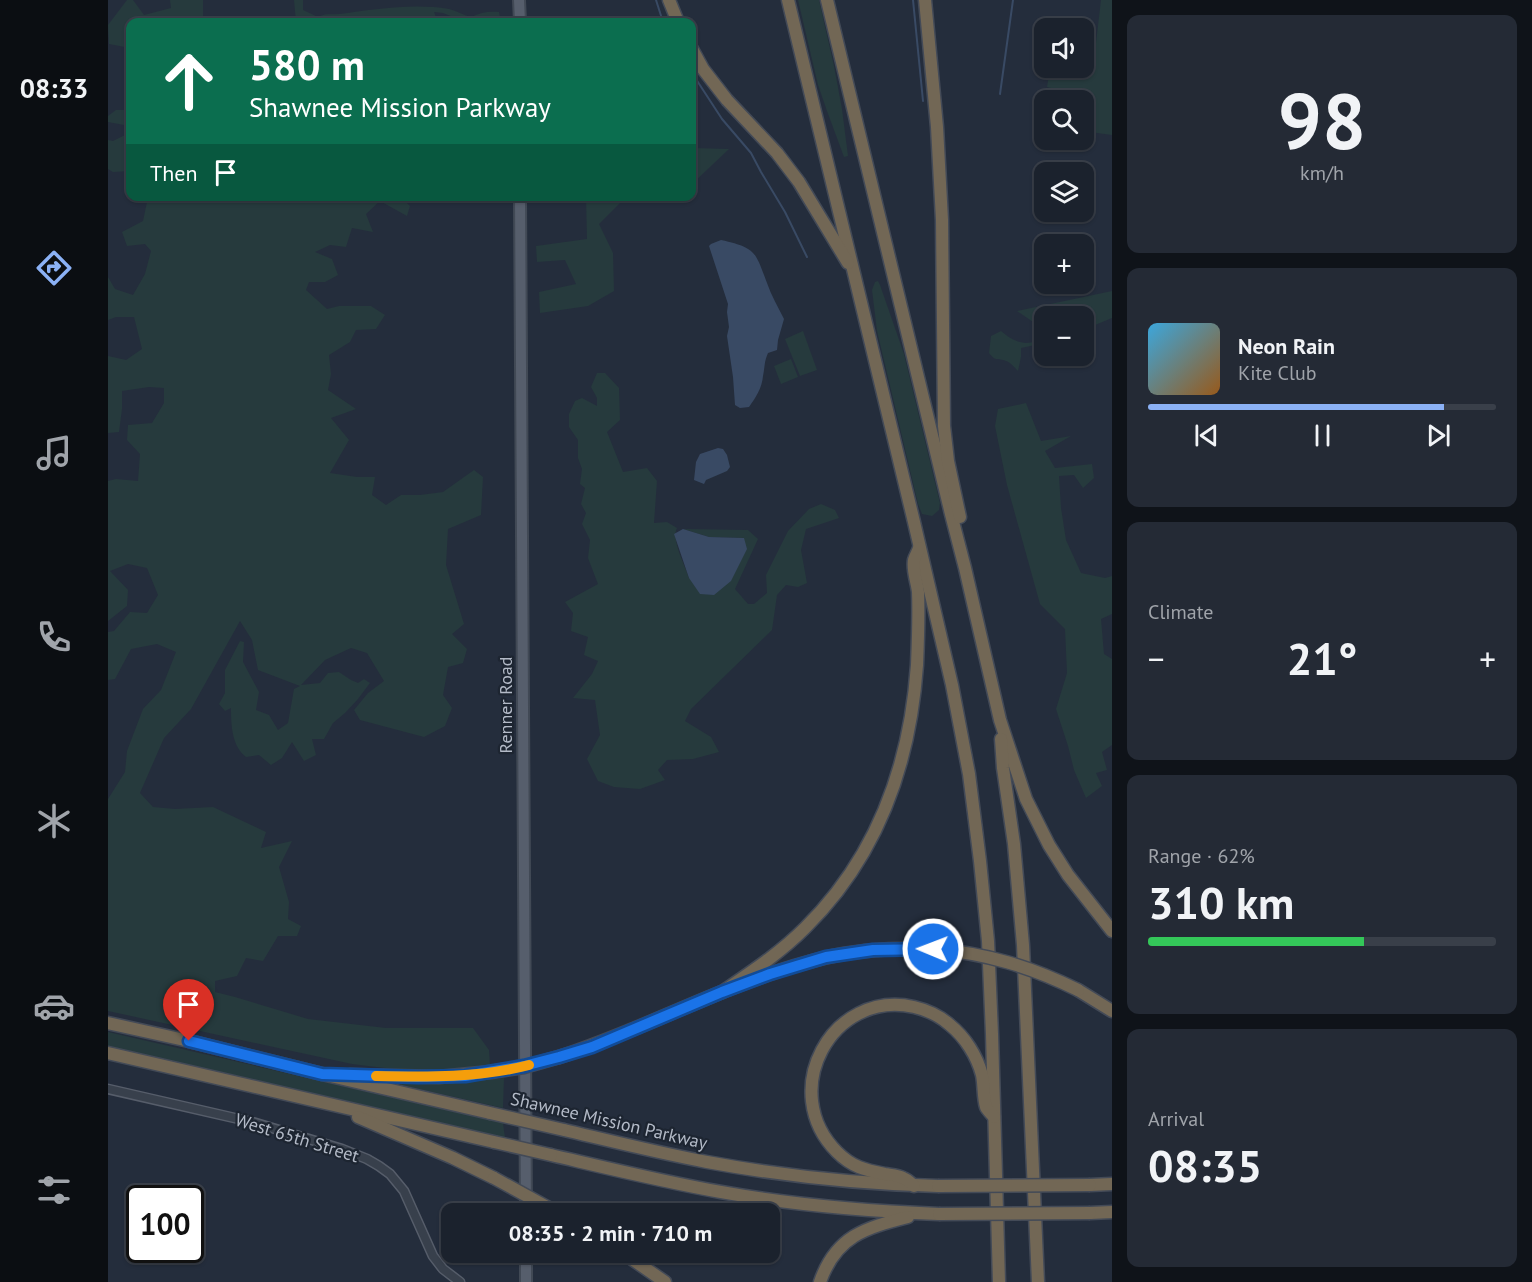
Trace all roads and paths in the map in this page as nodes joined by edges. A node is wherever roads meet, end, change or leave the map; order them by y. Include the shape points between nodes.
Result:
1 (519, 0) edge
2 (669, 0) edge
3 (788, 0) edge
4 (827, 0) edge
5 (925, 0) edge
6 (520, 18) edge
7 (676, 18) edge
8 (696, 56) edge
9 (520, 201) edge
10 (854, 273) junction
11 (920, 548) junction
12 (965, 568) junction
13 (1000, 720) junction
14 (1112, 931) edge
15 (722, 992) junction
16 (1112, 1011) edge
17 (108, 1023) edge
18 (108, 1053) edge
19 (322, 1074) junction
20 (108, 1089) edge
21 (330, 1105) junction
22 (994, 1117) junction
23 (1112, 1185) edge
24 (915, 1186) junction
25 (526, 1203) edge
26 (540, 1203) edge
27 (1112, 1212) edge
28 (921, 1213) junction
29 (1094, 1213) junction
30 (1112, 1218) edge
31 (526, 1263) edge
32 (638, 1263) edge
33 (1041, 1279) edge
34 (460, 1282) edge
35 (526, 1282) edge
36 (665, 1282) edge
37 (820, 1282) edge
38 (999, 1282) edge

1 - 6 main road
2 - 7 highway
3 - 10 highway
4 - 12 highway
5 - 12 highway via 942,220 944,426 966,547
8 - 10 highway via 727,100 799,182
9 - 25 main road, Renner Road
10 - 11 highway
11 - 15 highway via 914,561 918,626 916,682 908,736 895,784 875,832 849,876 813,920 764,963
11 - 22 highway via 952,685 976,825 988,941
12 - 13 highway
13 - 14 highway via 1026,799 1049,845
13 - 33 highway via 1023,945
15 - 16 highway, bridge via 826,957 873,950 933,949 972,953 1036,971
15 - 19 highway, bridge via 622,1034 524,1066 439,1077
17 - 19 highway, Shawnee Mission Parkway
18 - 21 highway
19 - 24 highway, Shawnee Mission Parkway, bridge via 742,1168
20 - 34 street, West 65th Street via 252,1122 373,1162 404,1191 429,1250 443,1269
21 - 26 highway, bridge via 453,1158
21 - 28 highway, bridge via 678,1184 837,1208
22 - 24 highway via 986,1107 976,1059 962,1036 943,1019 908,1006 882,1006 860,1013 839,1027 823,1047 812,1077 812,1108 820,1129 838,1153 853,1164 864,1170 903,1177
22 - 38 highway
23 - 24 highway, Shawnee Mission Parkway, bridge
27 - 29 highway
28 - 29 highway, bridge
28 - 37 highway via 871,1227 851,1238 836,1253
29 - 30 highway
31 - 35 main road
32 - 36 highway

